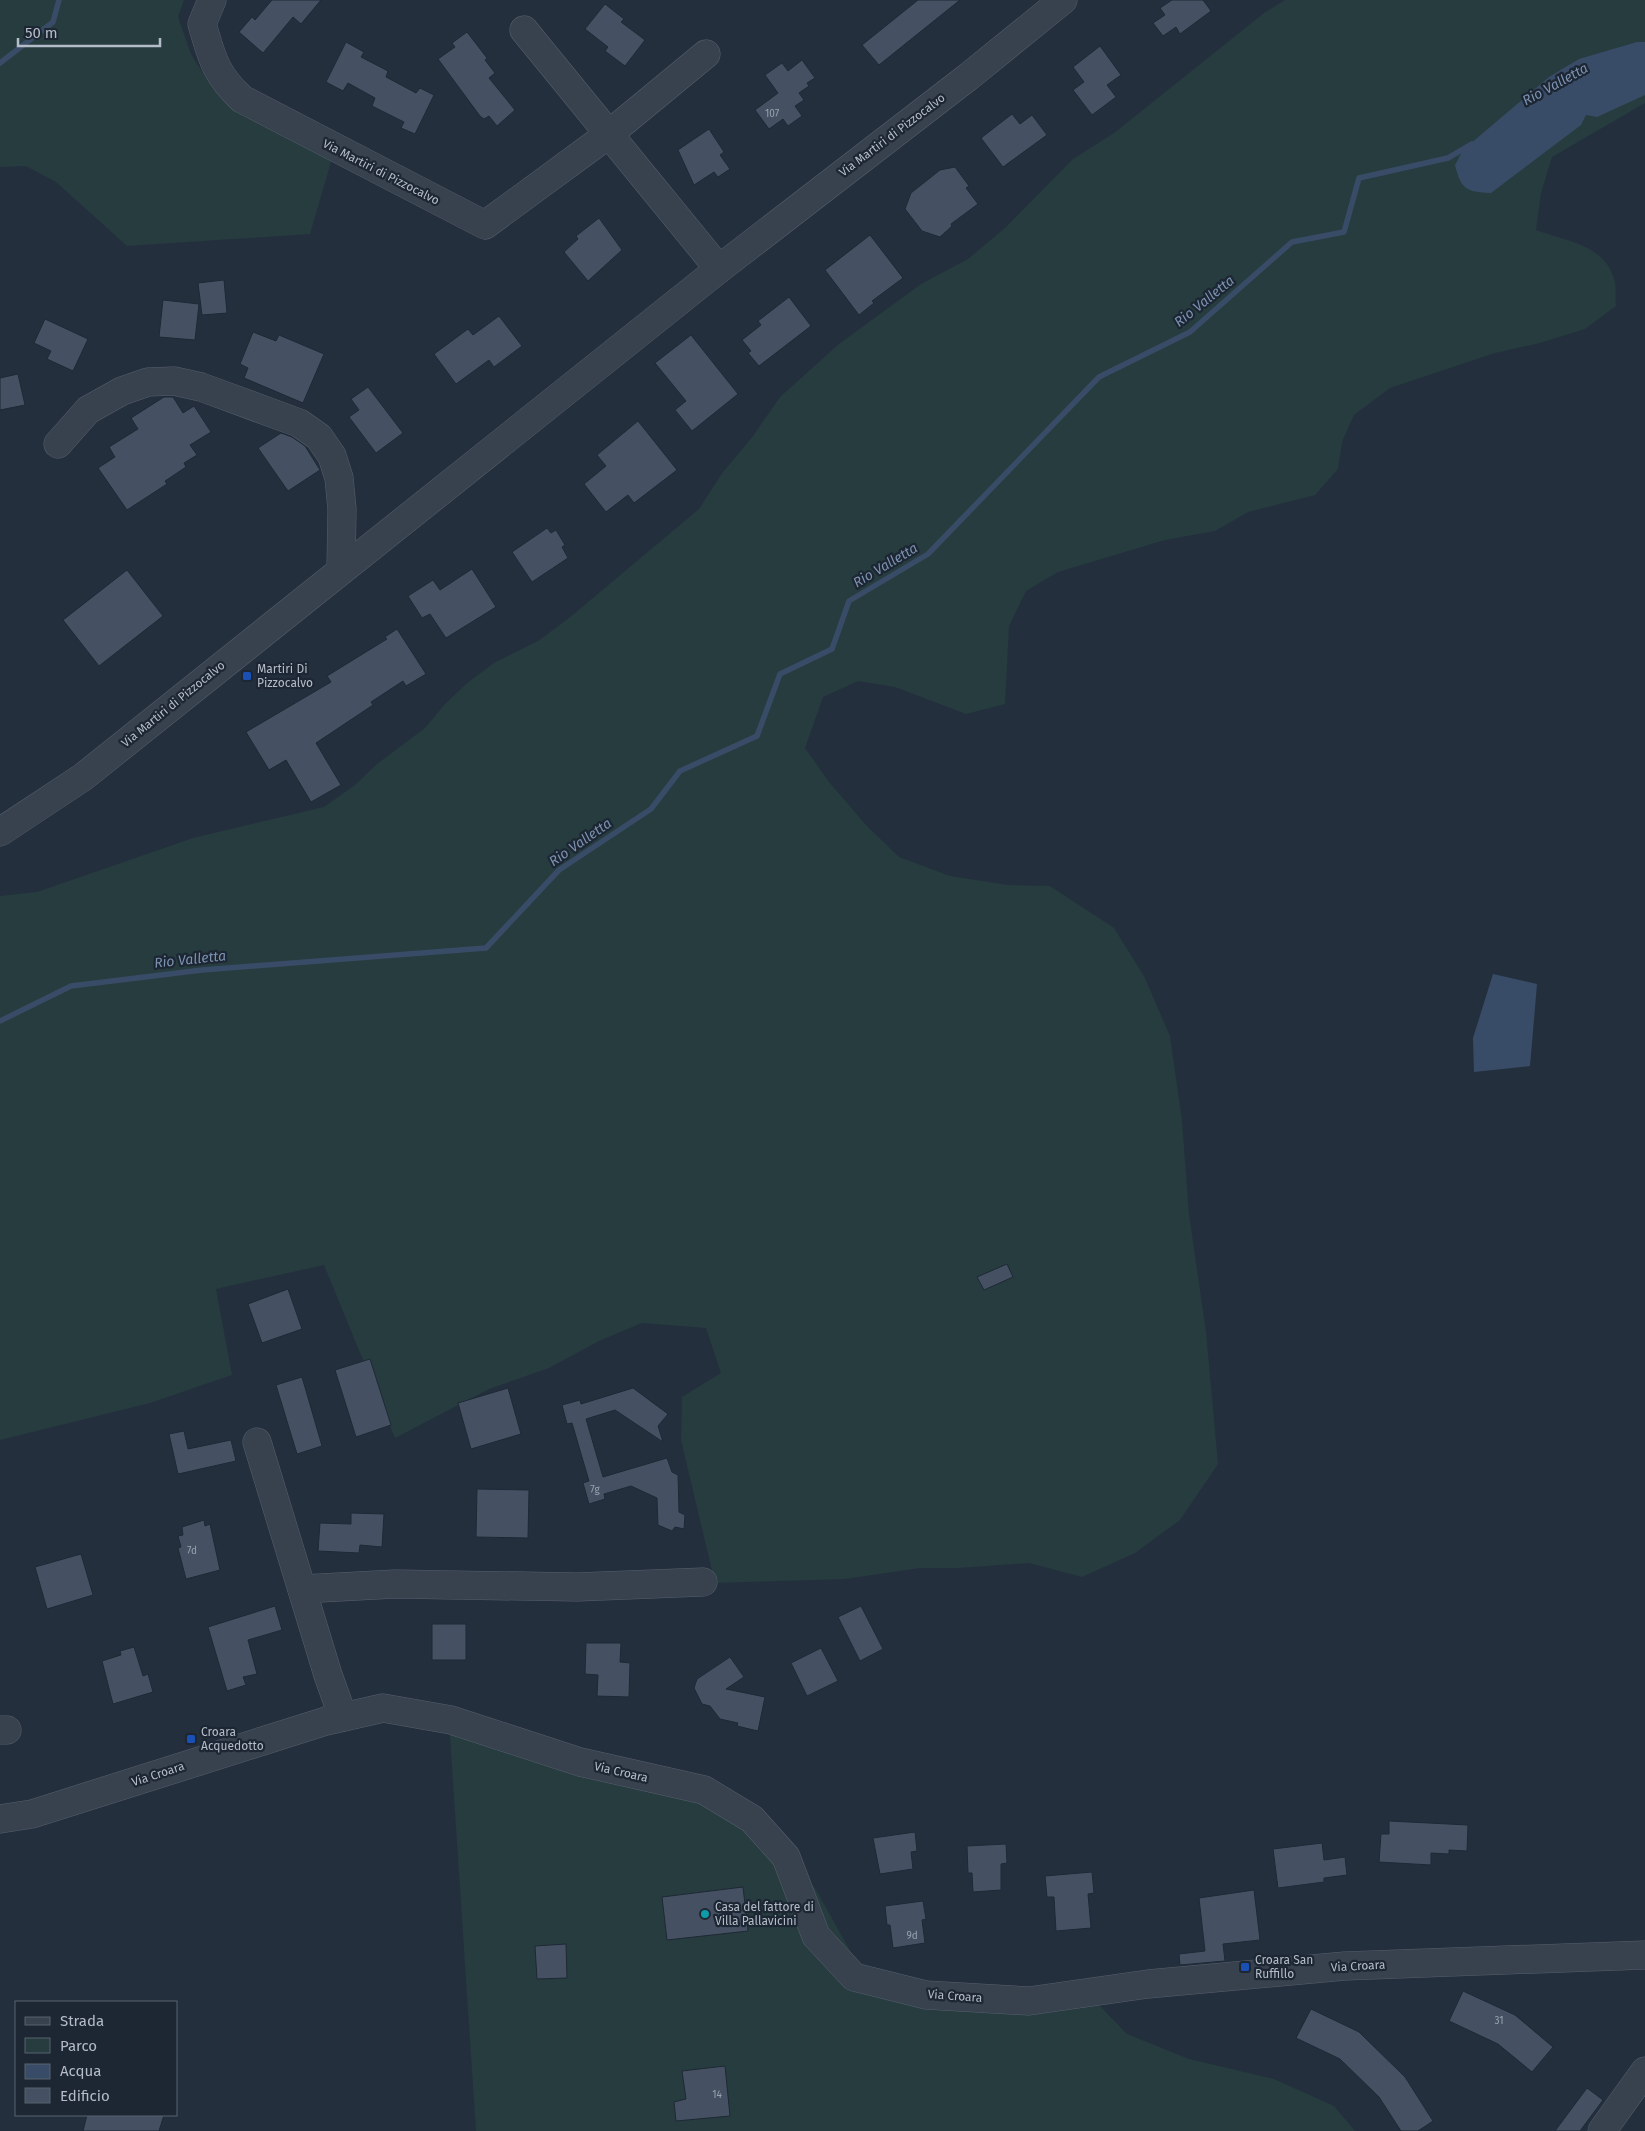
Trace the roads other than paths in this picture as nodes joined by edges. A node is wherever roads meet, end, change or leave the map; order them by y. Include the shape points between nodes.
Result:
1 (212, 0) edge
2 (1063, 0) edge
3 (524, 30) dead end
4 (706, 54) dead end
5 (609, 134) junction
6 (720, 269) junction
7 (58, 444) dead end
8 (341, 569) junction
9 (0, 832) edge
10 (256, 1442) dead end
11 (703, 1582) dead end
12 (302, 1589) junction
13 (344, 1717) junction
14 (0, 1819) edge
15 (1645, 1955) edge
16 (1645, 2071) edge
17 (1602, 2131) edge

1 - 5 street, Via Martiri di Pizzocalvo via 202,24 214,63 226,84 242,99 485,225
2 - 6 street, Via Martiri di Pizzocalvo
3 - 5 street
4 - 5 street, Via Martiri di Pizzocalvo
5 - 6 street
6 - 8 street, Via Martiri di Pizzocalvo
7 - 8 street via 88,410 122,391 148,382 200,387 299,423 318,437 332,456 339,478
8 - 9 street, Via Martiri di Pizzocalvo via 83,777
10 - 12 street
11 - 12 street via 577,1587 395,1584
12 - 13 street
13 - 14 street, Via Croara via 32,1814
13 - 15 street, Via Croara via 383,1708 451,1720 580,1762 704,1790 752,1819 786,1856 816,1936 854,1977 926,1995 1029,2001 1148,1984 1345,1966
16 - 17 street

